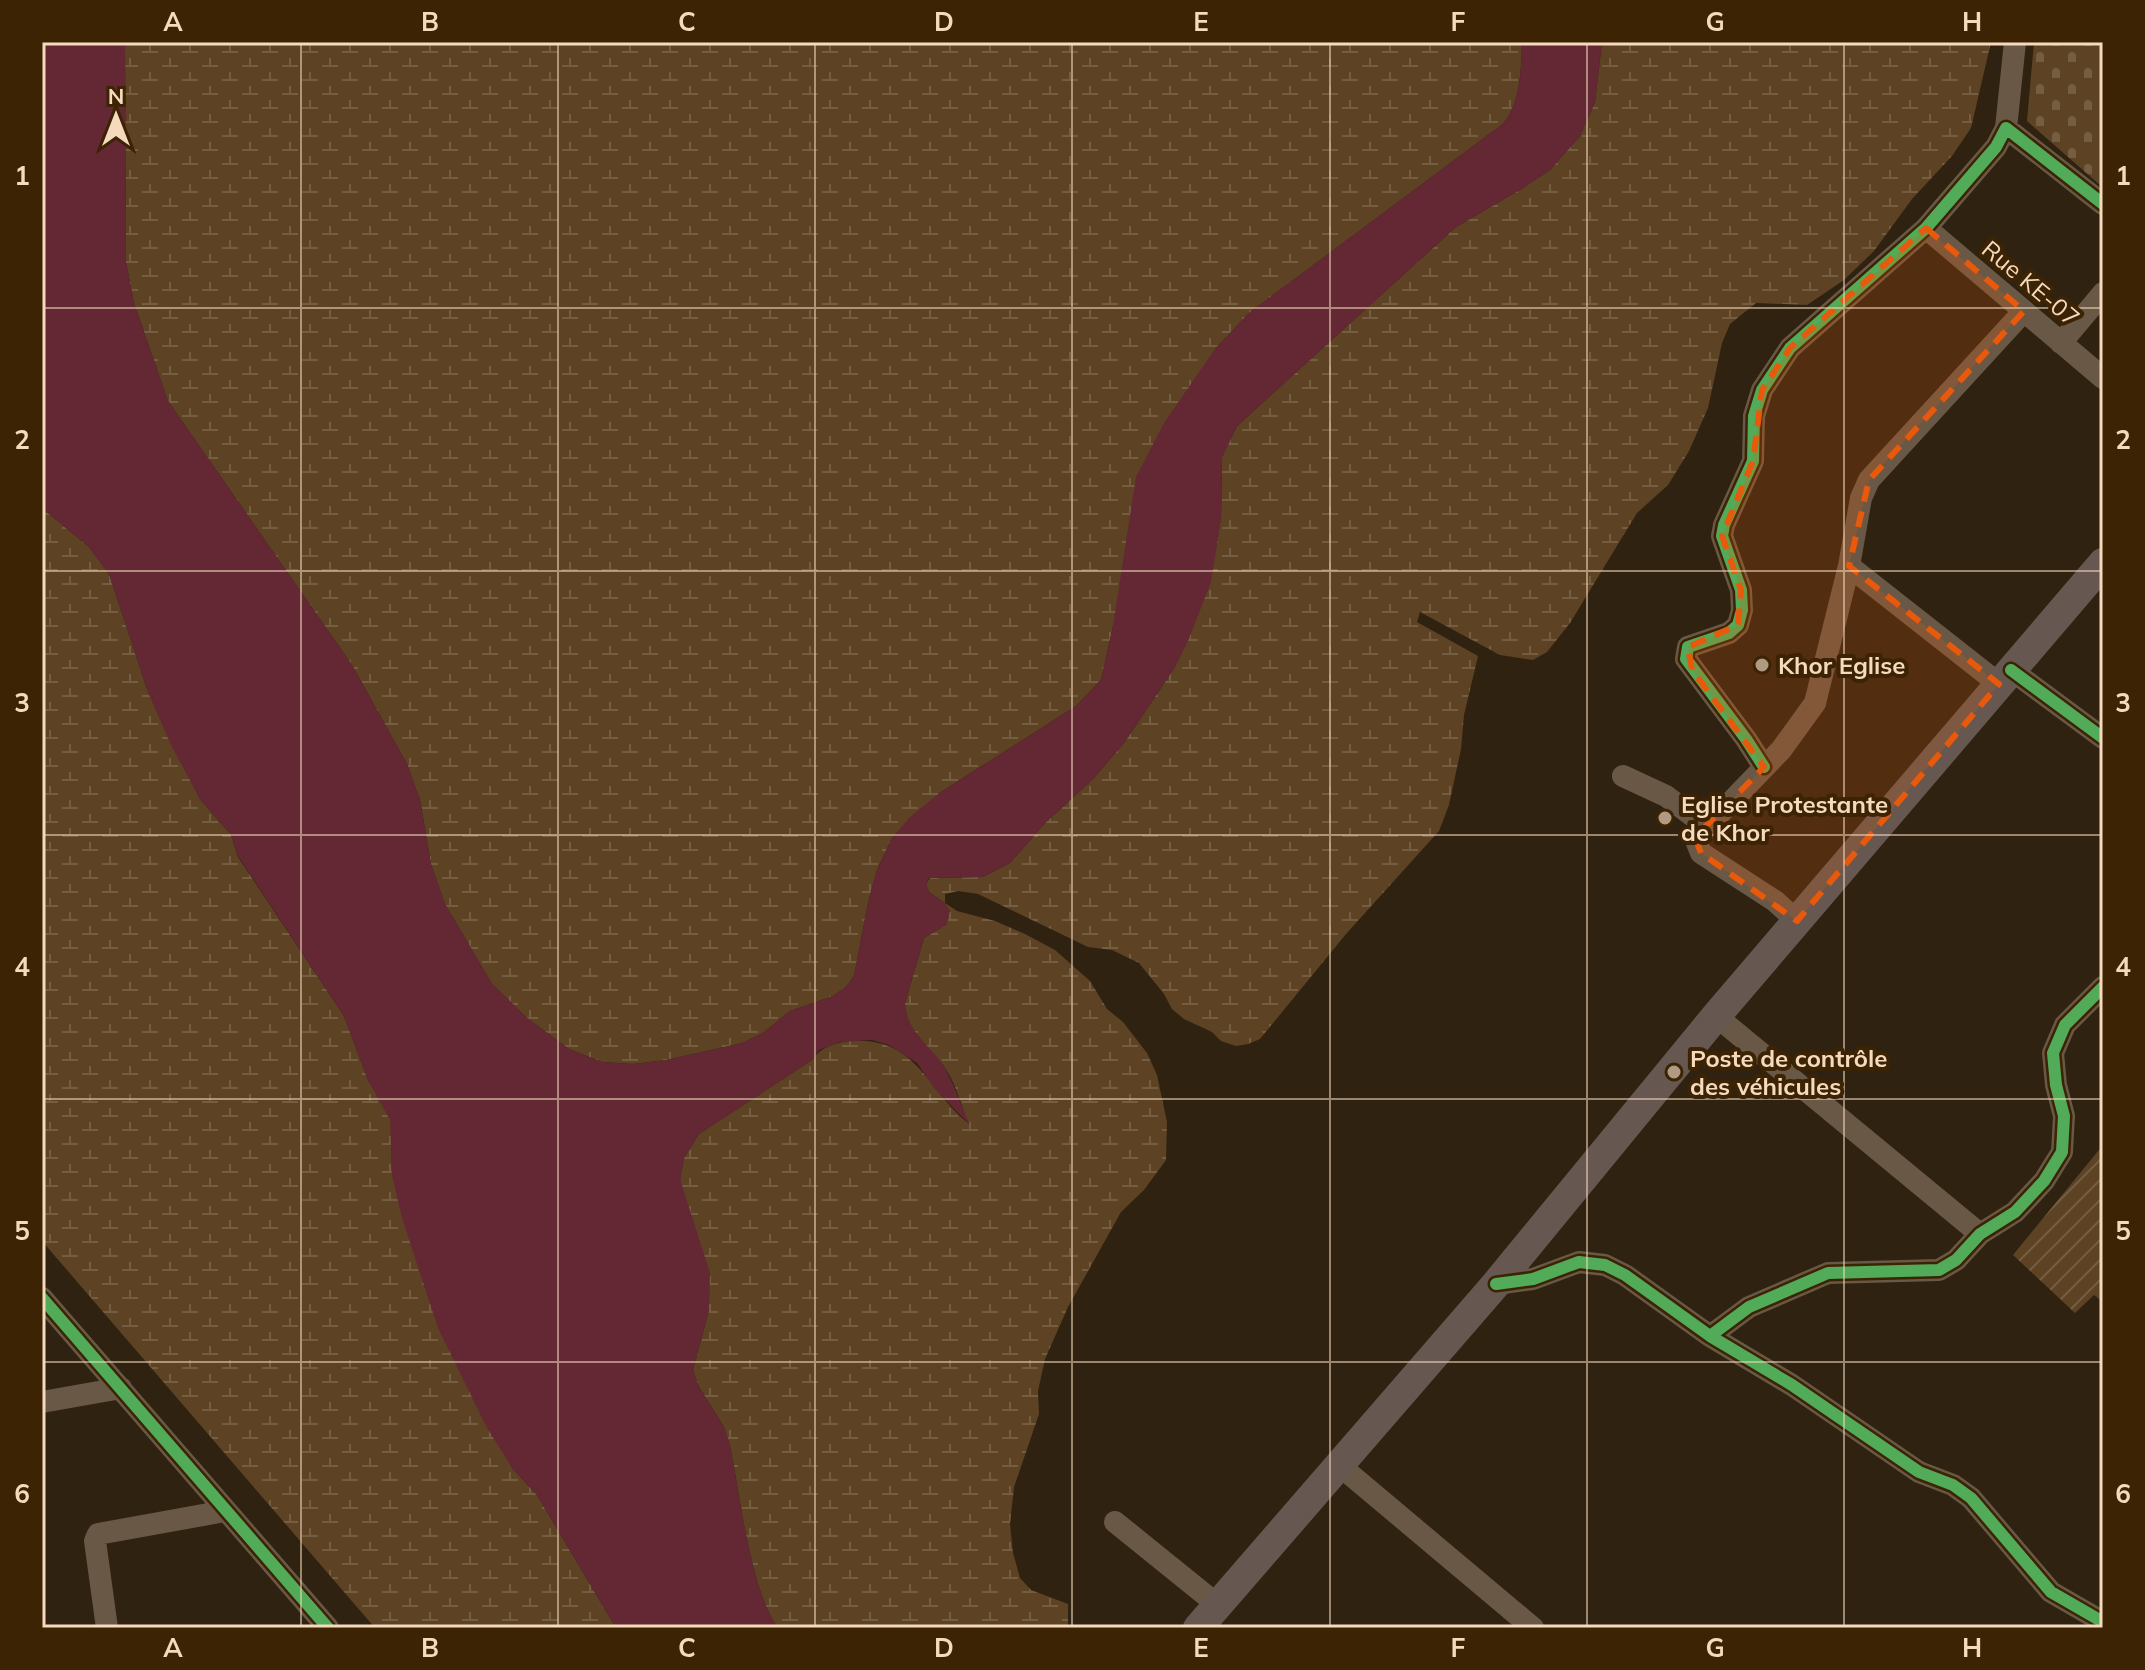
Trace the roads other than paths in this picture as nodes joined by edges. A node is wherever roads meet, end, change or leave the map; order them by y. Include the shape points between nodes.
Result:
1 (2015, 42) edge
2 (2006, 128) junction
3 (2103, 204) edge
4 (1926, 228) junction
5 (2103, 293) edge
6 (2024, 311) junction
7 (2061, 343) junction
8 (2103, 378) edge
9 (2103, 563) edge
10 (1849, 566) junction
11 (2005, 677) junction
12 (2103, 738) edge
13 (1764, 767) junction
14 (1623, 776) dead end
15 (1706, 826) junction
16 (1797, 921) junction
17 (2103, 987) edge
18 (1716, 1016) junction
19 (1980, 1234) junction
20 (1496, 1284) junction
21 (42, 1298) edge
22 (1710, 1336) junction
23 (121, 1388) junction
24 (42, 1402) edge
25 (1339, 1465) junction
26 (225, 1511) junction
27 (1115, 1522) dead end
28 (1219, 1606) junction
29 (2103, 1622) edge
30 (107, 1628) edge
31 (328, 1628) edge
32 (1198, 1628) edge
33 (1533, 1628) edge

1 - 2 street
2 - 3 street
2 - 4 street via 1996,147
4 - 6 street, Rue KE-07
4 - 13 street via 1790,348 1757,404 1753,461 1722,536 1741,590 1738,625 1688,647 1686,659
5 - 7 street
6 - 7 street, Rue KE-07
6 - 10 street via 1869,480
7 - 8 street, Rue KE-07
9 - 11 highway
10 - 11 street
10 - 13 street via 1815,703
11 - 12 street
11 - 16 highway
13 - 15 street
14 - 15 street via 1666,796
15 - 16 street via 1697,843 1701,853
16 - 18 highway
17 - 19 street via 2065,1025 2053,1053 2064,1116 2062,1152 2015,1212
18 - 19 street
18 - 20 highway
19 - 22 street via 1939,1270 1828,1273 1749,1307
20 - 22 street via 1533,1279 1579,1262 1605,1265
20 - 25 highway
21 - 23 street
22 - 29 street via 1919,1472 1962,1491 2051,1592
23 - 24 street
23 - 26 street
25 - 28 highway
25 - 33 street
26 - 30 street via 98,1534
26 - 31 street
27 - 28 street
28 - 32 highway

